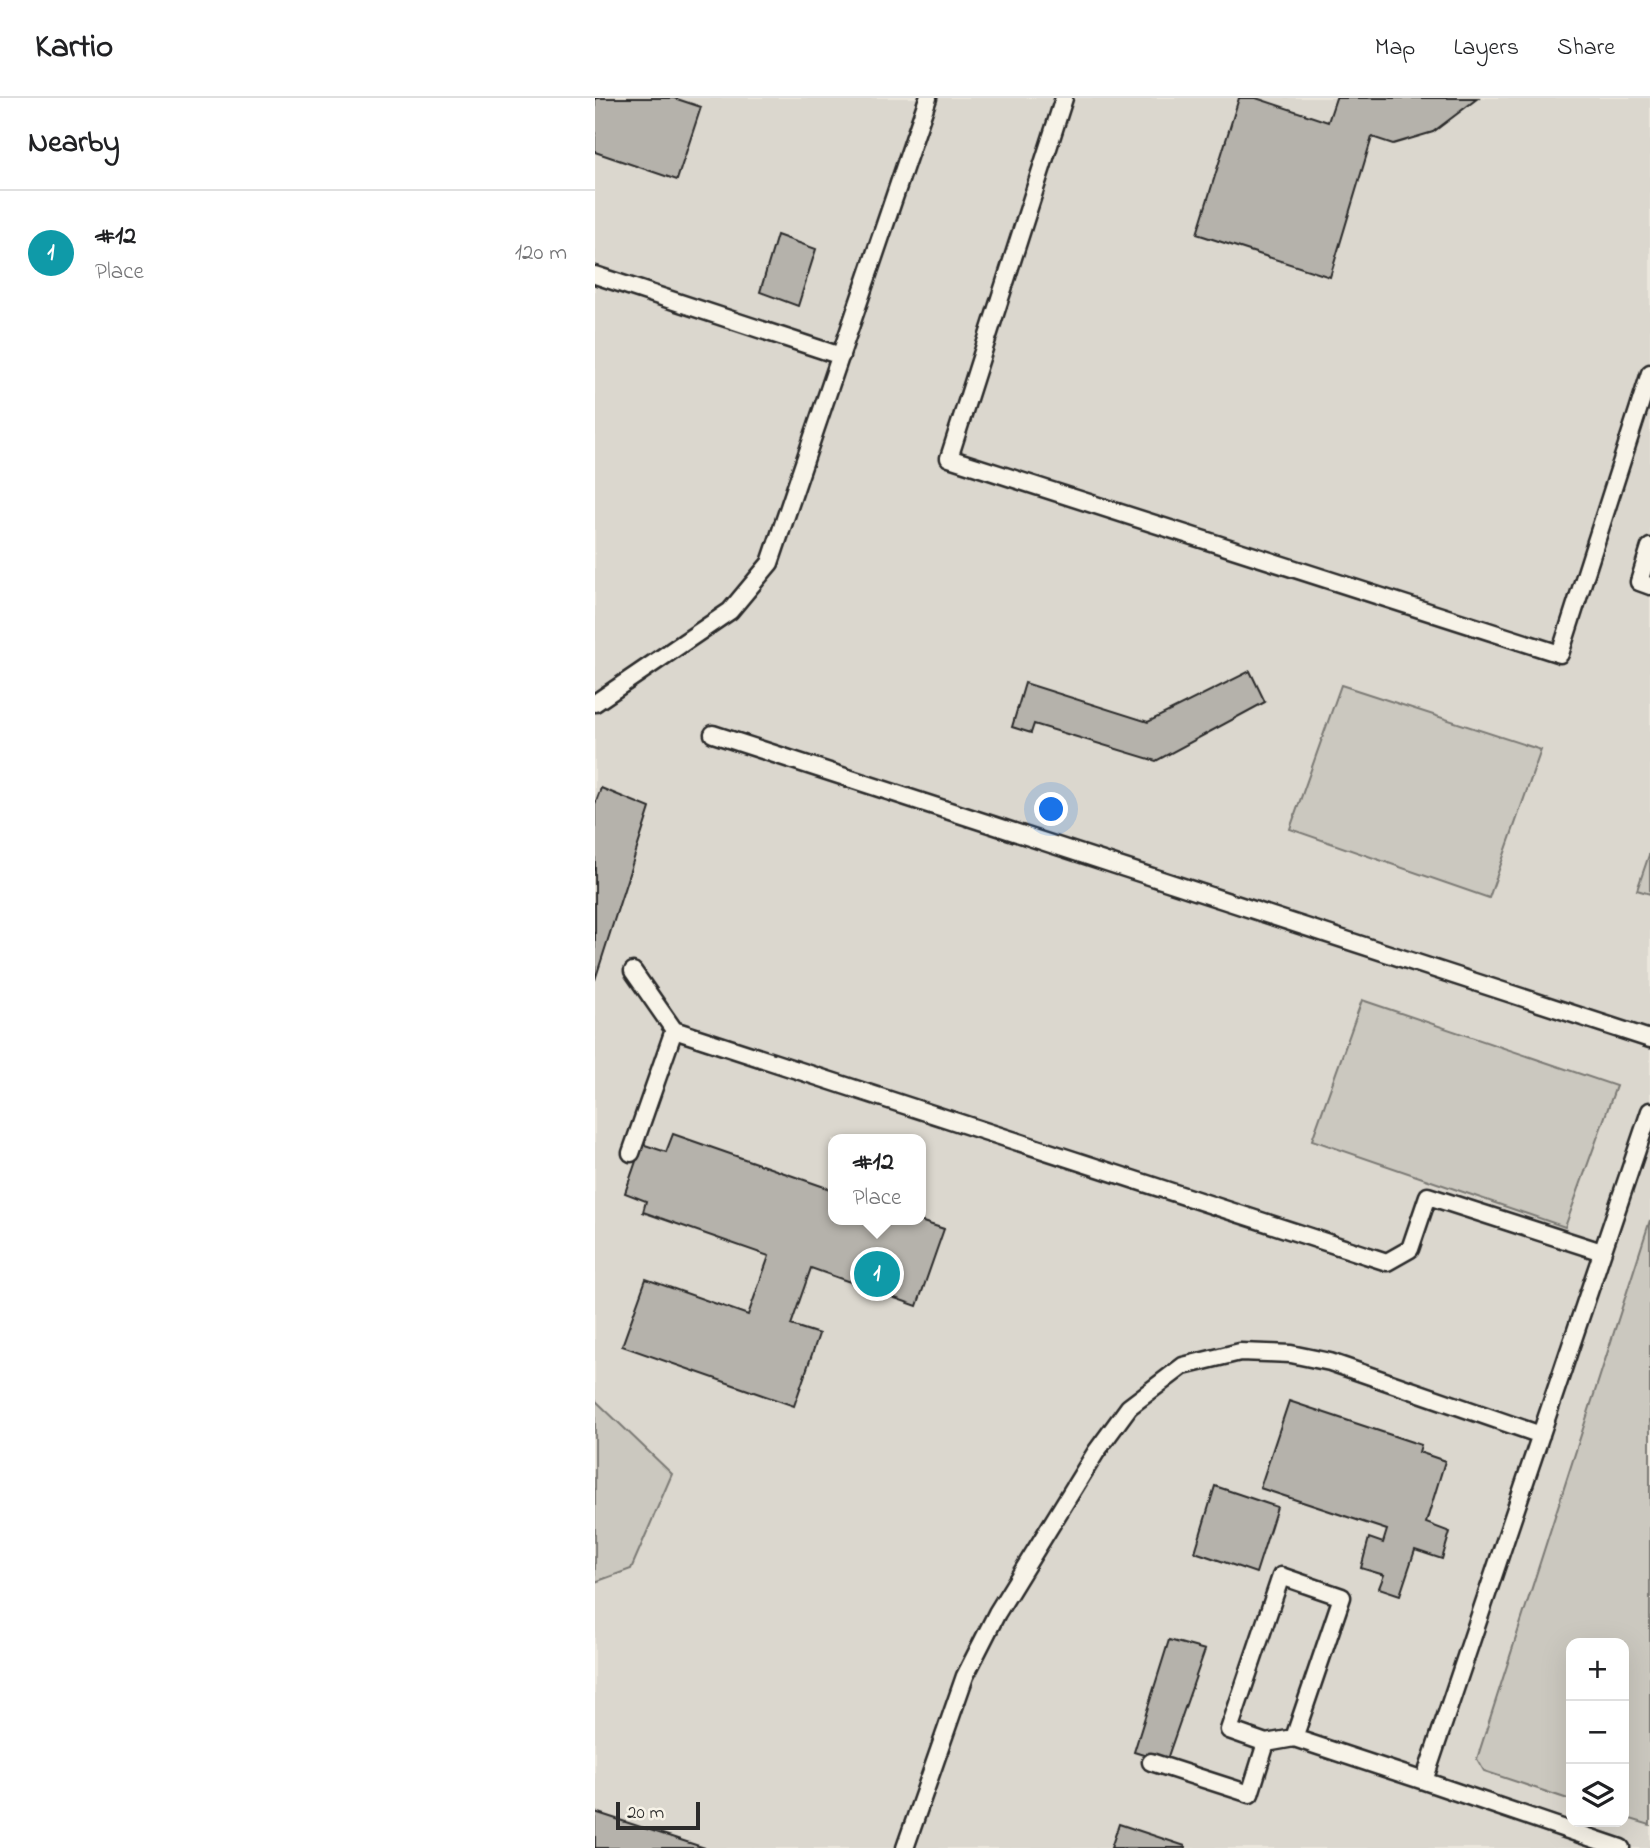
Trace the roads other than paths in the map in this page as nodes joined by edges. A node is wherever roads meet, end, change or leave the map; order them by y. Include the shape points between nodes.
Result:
1 (928, 98) edge
2 (1064, 98) edge
3 (595, 275) edge
4 (841, 356) junction
5 (1650, 373) edge
6 (1650, 547) edge
7 (1650, 586) edge
8 (595, 703) edge
9 (713, 734) dead end
10 (633, 971) dead end
11 (674, 1030) junction
12 (1650, 1039) edge
13 (1650, 1111) edge
14 (631, 1153) dead end
15 (1602, 1252) junction
16 (1541, 1435) junction
17 (1294, 1738) junction
18 (1266, 1743) junction
19 (1151, 1762) dead end
20 (1424, 1782) junction
21 (905, 1848) edge
22 (1621, 1848) edge

1 - 4 lane
2 - 5 lane via 949,458 1560,654
3 - 4 lane
4 - 8 lane via 770,563 730,611
6 - 7 lane via 1639,582
9 - 12 lane
10 - 11 lane
11 - 14 lane
11 - 15 lane via 1387,1262 1410,1249 1428,1196
13 - 15 lane
15 - 16 lane
16 - 20 lane
16 - 21 lane via 1330,1362 1291,1353 1240,1352 1183,1366 1129,1407 1096,1452 997,1613 965,1676
17 - 18 lane
17 - 18 lane via 1342,1597 1281,1576 1229,1730
17 - 20 lane
18 - 19 lane via 1249,1794
20 - 22 lane

